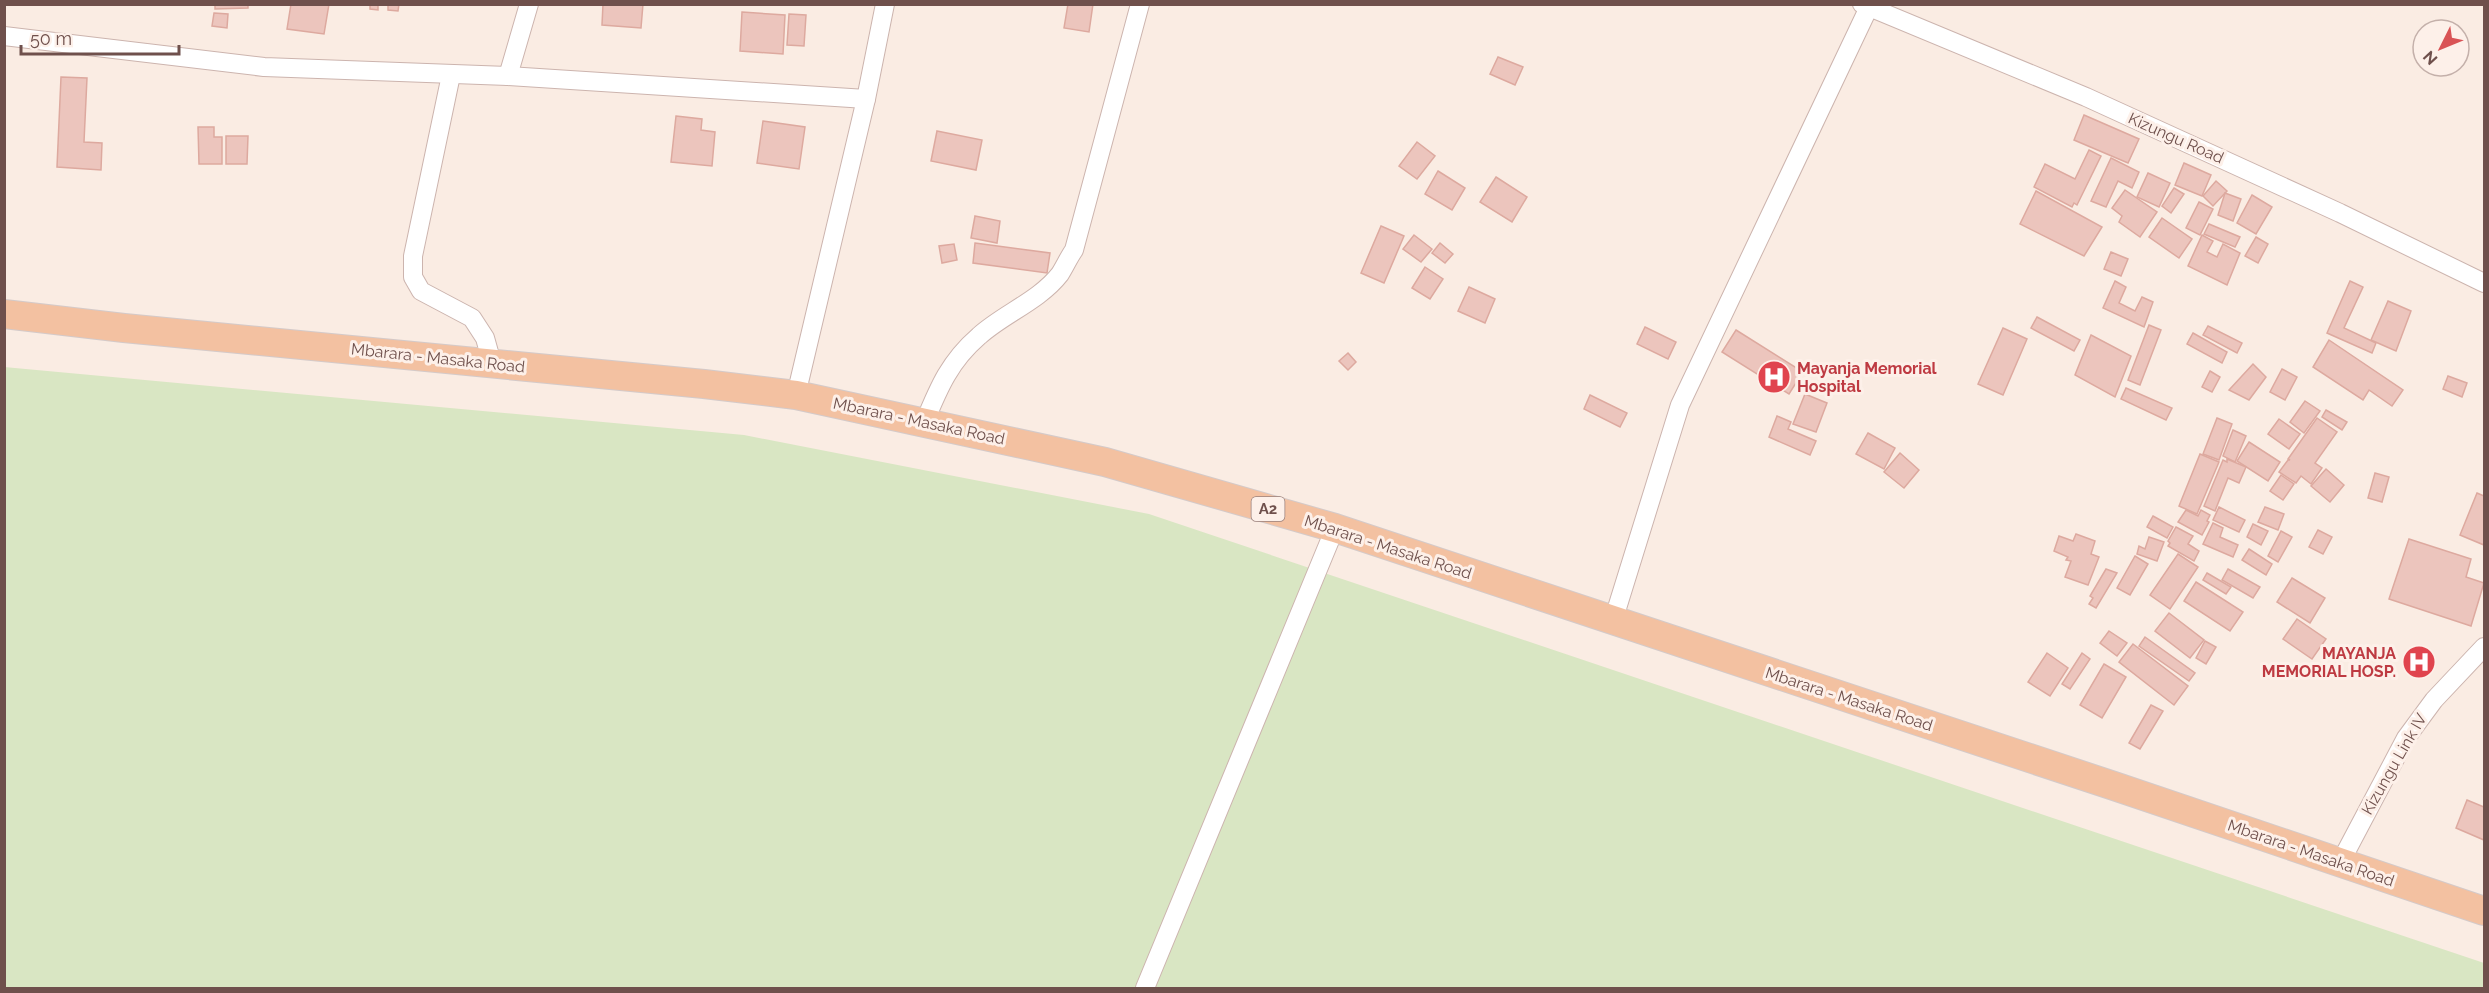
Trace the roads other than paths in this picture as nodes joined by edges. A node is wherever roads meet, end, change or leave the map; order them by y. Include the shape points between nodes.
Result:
1 (529, 4) edge
2 (885, 4) edge
3 (1140, 4) edge
4 (1866, 6) edge
5 (4, 36) edge
6 (451, 75) junction
7 (508, 76) junction
8 (866, 99) junction
9 (2484, 283) edge
10 (4, 314) edge
11 (492, 363) junction
12 (796, 395) junction
13 (925, 421) junction
14 (1335, 528) junction
15 (1613, 621) junction
16 (2484, 646) edge
17 (2340, 863) junction
18 (2484, 911) edge
19 (1145, 988) edge

1 - 7 street
2 - 8 street
3 - 13 street via 1074,250 1059,275 979,335 960,355 943,378
4 - 9 street, Kizungu Road via 2086,97
4 - 15 street via 1680,405
5 - 6 street via 264,68
6 - 7 street
6 - 11 street via 412,256 413,277 421,291 472,318 485,338
7 - 8 street
8 - 12 street
10 - 11 main road, Mbarara - Masaka Road / A2
11 - 12 main road, Mbarara - Masaka Road / A2
12 - 13 main road, Mbarara - Masaka Road / A2
13 - 14 main road, Mbarara - Masaka Road / A2 via 1105,462
14 - 15 main road, Mbarara - Masaka Road / A2
14 - 19 street
15 - 17 main road, Mbarara - Masaka Road / A2
16 - 17 street, Kizungu Link IV via 2434,700 2406,738
17 - 18 main road, Mbarara - Masaka Road / A2

